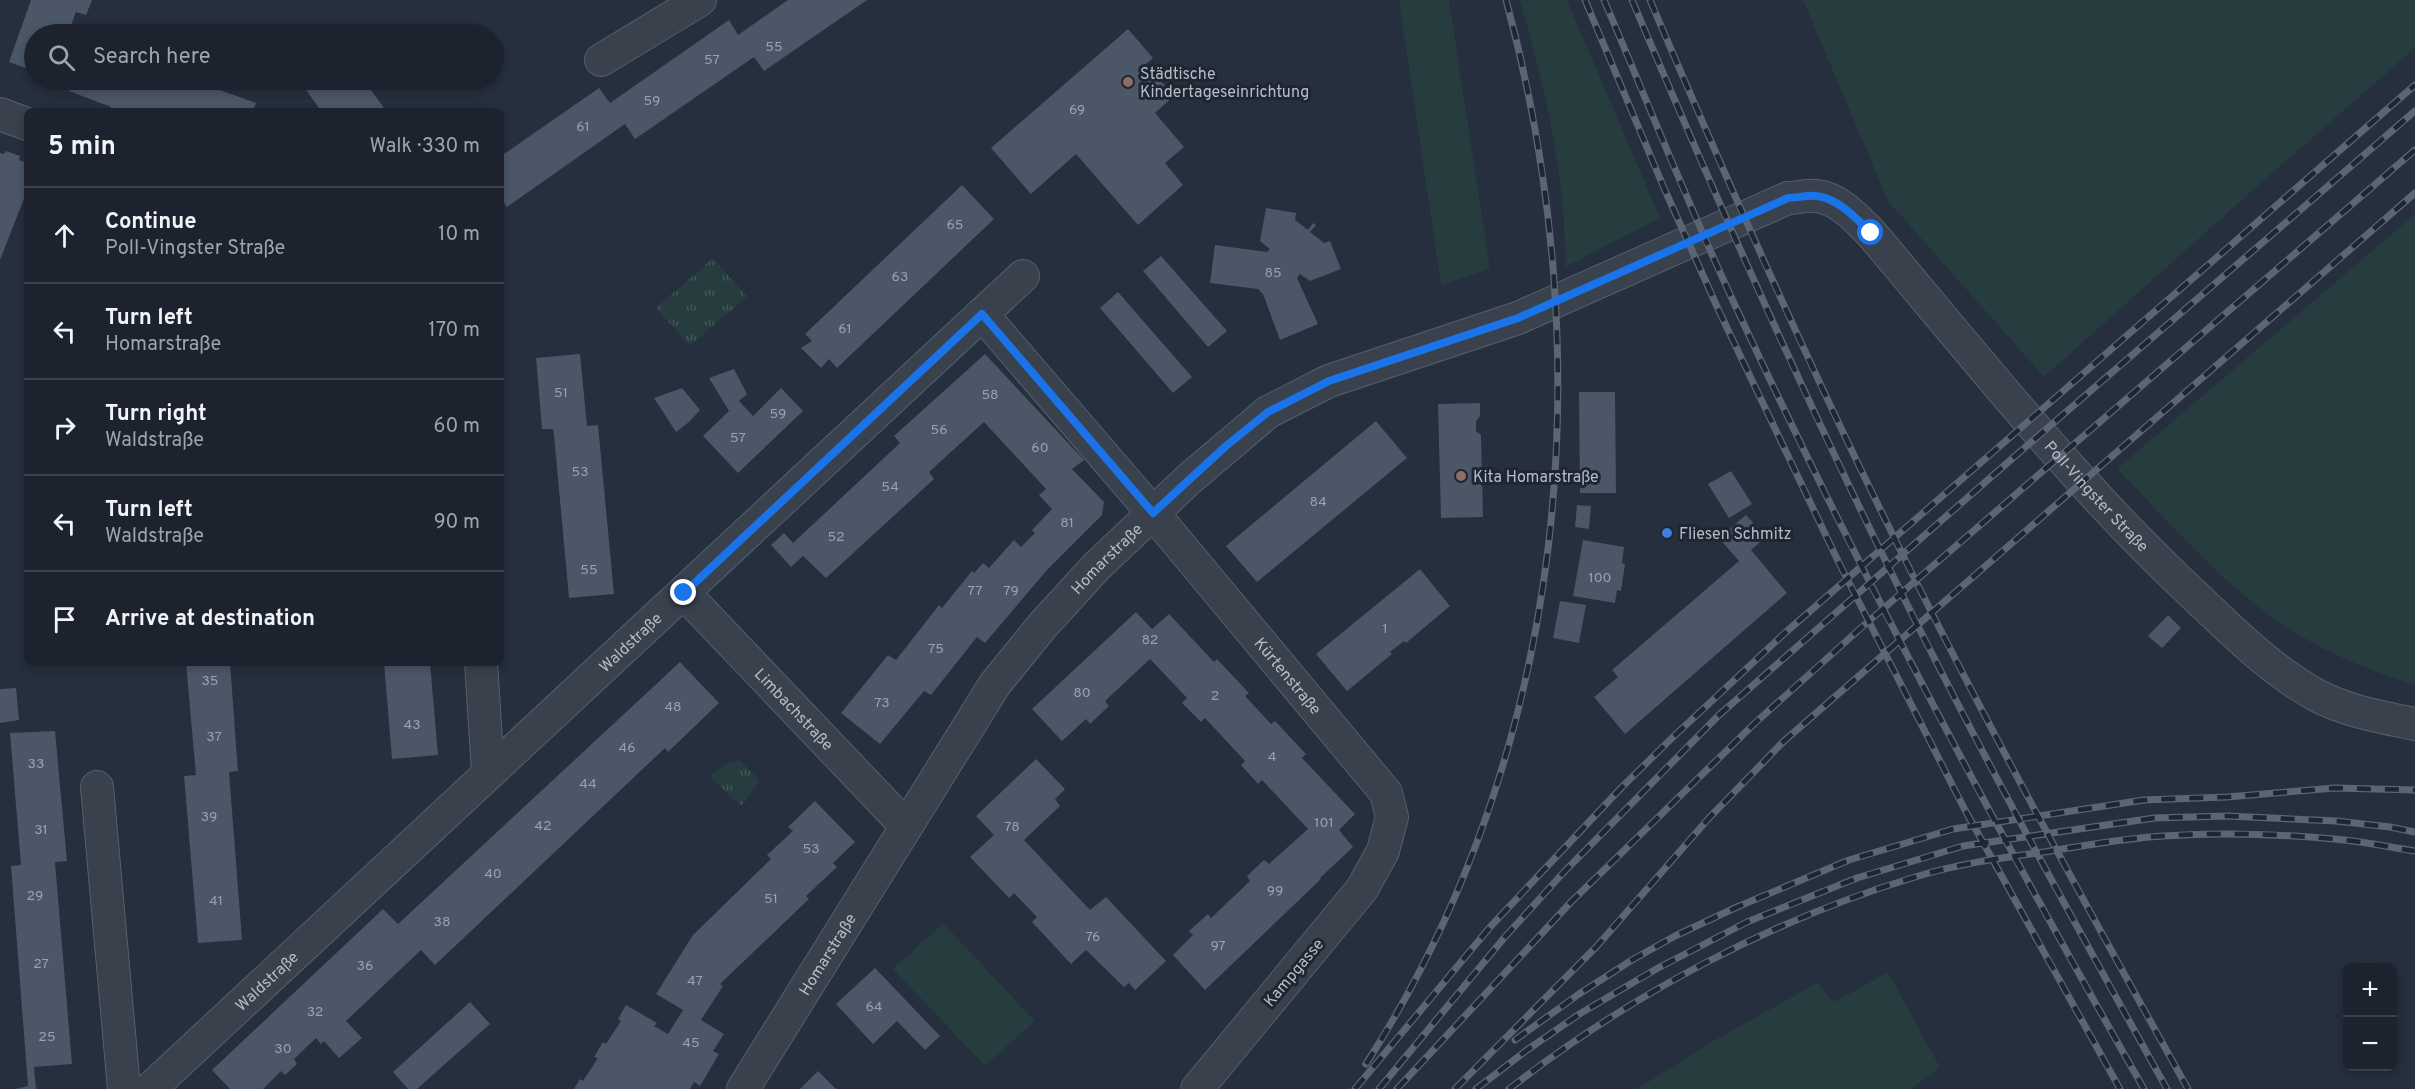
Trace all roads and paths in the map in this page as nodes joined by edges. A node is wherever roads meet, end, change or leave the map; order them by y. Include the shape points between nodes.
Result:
1 (691, 2) edge
2 (601, 60) dead end
3 (0, 114) edge
4 (24, 123) edge
5 (1830, 200) joint
6 (1023, 276) dead end
7 (982, 314) junction
8 (1153, 513) junction
9 (684, 593) junction
10 (481, 666) edge
11 (2415, 724) edge
12 (488, 772) junction
13 (97, 787) dead end
14 (906, 826) junction
15 (1383, 851) joint
16 (124, 1089) edge
17 (150, 1089) edge
18 (743, 1089) edge
19 (1197, 1089) edge

1 - 2 street
3 - 4 street
5 - 8 street, Homarstraße via 1816,196 1788,198 1518,318 1329,381 1268,412
5 - 11 street, Poll-Vingster Straße via 1871,233 2090,492 2236,635 2275,668 2318,696 2360,712
6 - 7 street, Waldstraße
7 - 8 street
7 - 9 street, Waldstraße
8 - 14 street, Homarstraße via 1096,567 1001,677
8 - 15 street, Kürtenstraße via 1386,793 1392,817
9 - 12 street, Waldstraße
9 - 14 street, Limbachstraße
10 - 12 street
12 - 17 street, Waldstraße
13 - 16 street
14 - 18 street, Homarstraße
15 - 19 street, Kampgasse via 1362,889

